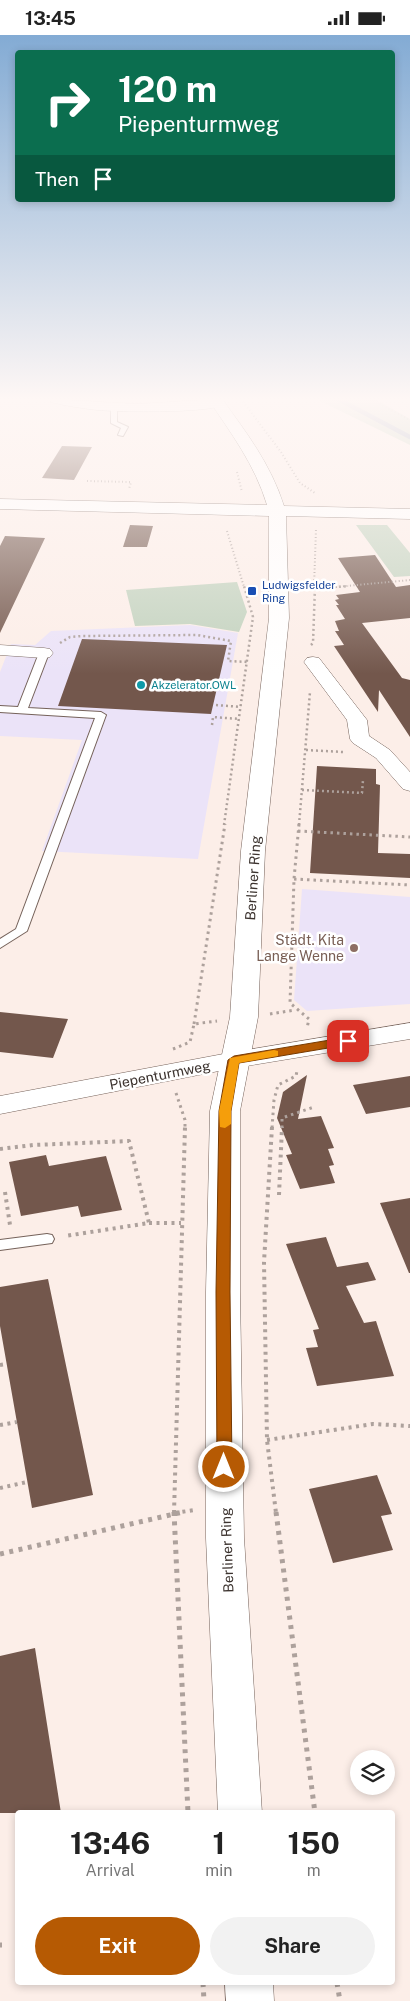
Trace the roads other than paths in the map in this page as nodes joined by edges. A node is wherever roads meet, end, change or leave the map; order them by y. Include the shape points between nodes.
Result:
1 (271, 491) edge
2 (0, 504) edge
3 (277, 511) junction
4 (410, 514) edge
5 (3, 650) edge
6 (44, 653) joint
7 (313, 662) road end
8 (0, 709) edge
9 (22, 710) junction
10 (410, 785) edge
11 (0, 944) edge
12 (410, 1031) edge
13 (234, 1060) junction
14 (0, 1105) edge
15 (47, 1239) road end
16 (6, 1244) edge
17 (240, 1810) edge
18 (249, 1985) edge
19 (250, 2001) edge

1 - 3 main road
2 - 3 main road
3 - 4 main road
3 - 13 main road, Berliner Ring via 279,618 253,851 244,1017
5 - 6 street
6 - 9 lane
7 - 10 street via 357,720 360,739 384,754
8 - 9 lane
9 - 11 lane via 101,715 22,931
12 - 13 street, Piepenturmweg
13 - 14 street, Piepenturmweg
13 - 17 main road, Berliner Ring via 225,1111 223,1292 225,1506
15 - 16 lane
18 - 19 main road

